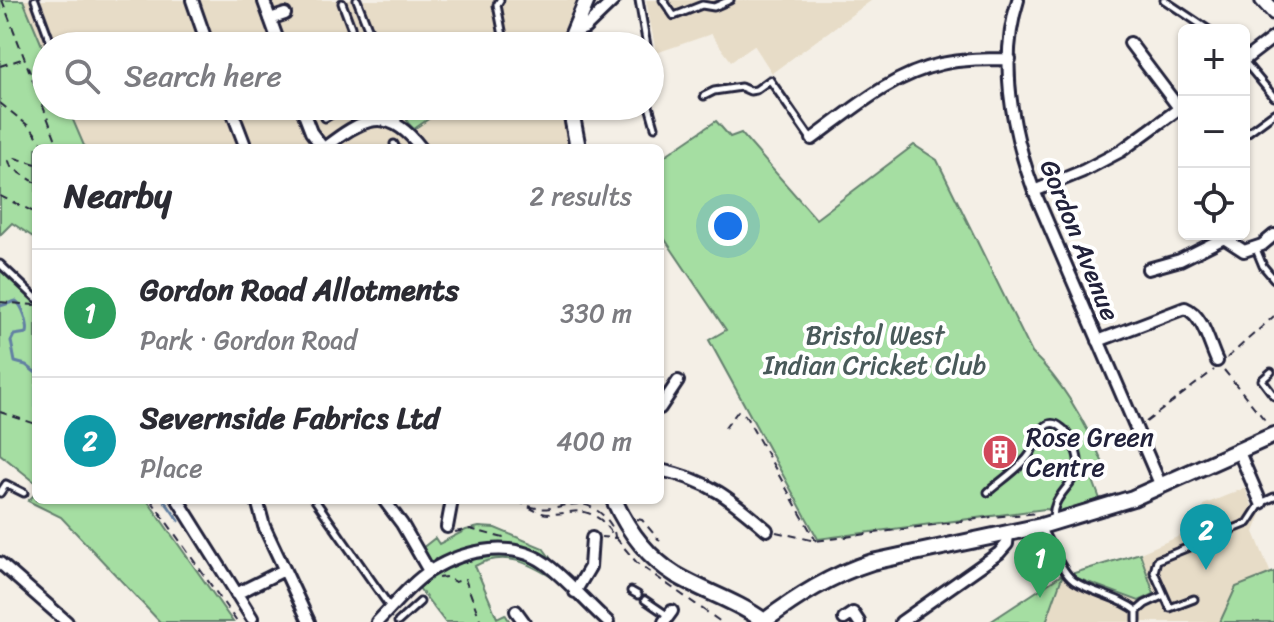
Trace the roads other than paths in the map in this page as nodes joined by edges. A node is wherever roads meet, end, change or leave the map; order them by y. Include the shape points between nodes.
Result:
1 (35, 0) edge
2 (192, 0) edge
3 (357, 0) edge
4 (500, 0) edge
5 (614, 0) edge
6 (639, 0) edge
7 (663, 0) edge
8 (730, 0) edge
9 (1018, 0) edge
10 (1164, 0) edge
11 (1263, 0) edge
12 (264, 2) edge
13 (583, 2) edge
14 (342, 3) dead end
15 (1274, 12) edge
16 (285, 14) dead end
17 (270, 19) junction
18 (1200, 24) edge
19 (47, 32) edge
20 (203, 32) edge
21 (275, 32) edge
22 (352, 32) edge
23 (370, 32) edge
24 (502, 32) edge
25 (573, 32) edge
26 (580, 32) edge
27 (645, 32) edge
28 (1274, 37) edge
29 (1130, 43) dead end
30 (1250, 56) edge
31 (1010, 59) junction
32 (1250, 68) edge
33 (704, 96) dead end
34 (1274, 97) edge
35 (1178, 102) edge
36 (1178, 110) edge
37 (1274, 113) edge
38 (235, 120) edge
39 (306, 120) edge
40 (573, 120) edge
41 (653, 120) edge
42 (363, 122) joint
43 (392, 122) joint
44 (655, 127) dead end
45 (1250, 131) edge
46 (812, 139) joint
47 (244, 144) edge
48 (321, 144) edge
49 (330, 144) edge
50 (417, 144) edge
51 (577, 144) edge
52 (1034, 191) junction
53 (1274, 235) edge
54 (1217, 240) edge
55 (1229, 240) edge
56 (1256, 248) junction
57 (0, 264) edge
58 (1148, 269) dead end
59 (1274, 279) edge
60 (32, 294) edge
61 (1098, 341) junction
62 (1221, 360) road end
63 (1271, 372) dead end
64 (678, 381) dead end
65 (1274, 396) edge
66 (664, 402) edge
67 (1274, 433) edge
68 (1238, 450) junction
69 (664, 471) edge
70 (3, 482) edge
71 (1161, 486) junction
72 (988, 492) dead end
73 (0, 493) edge
74 (24, 493) dead end
75 (1274, 497) edge
76 (1261, 503) junction
77 (180, 504) edge
78 (258, 504) edge
79 (318, 504) edge
80 (387, 504) edge
81 (451, 504) edge
82 (616, 504) edge
83 (1049, 520) junction
84 (447, 527) dead end
85 (767, 530) road end
86 (1008, 533) junction
87 (592, 538) road end
88 (0, 563) edge
89 (284, 570) junction
90 (428, 572) junction
91 (631, 591) dead end
92 (575, 592) junction
93 (236, 594) junction
94 (638, 595) dead end
95 (1164, 595) junction
96 (1194, 599) dead end
97 (645, 600) dead end
98 (420, 602) dead end
99 (391, 608) junction
100 (516, 611) dead end
101 (1137, 611) junction
102 (668, 616) edge
103 (252, 618) dead end
104 (916, 618) edge
105 (844, 619) dead end
106 (380, 621) edge
107 (67, 622) edge
108 (309, 622) edge
109 (398, 622) edge
110 (524, 622) edge
111 (608, 622) edge
112 (764, 622) edge
113 (859, 622) edge
114 (901, 622) edge
115 (1137, 622) edge

1 - 19 lane
2 - 20 street
3 - 23 lane
4 - 24 lane
5 - 26 street
6 - 27 lane
7 - 8 lane via 674,16
9 - 31 street, Gordon Avenue
10 - 18 lane
11 - 15 main road
12 - 17 street
13 - 25 main road
14 - 22 lane
16 - 17 street
17 - 21 street
28 - 30 street
29 - 35 street
31 - 46 street via 955,61 916,72 877,91
31 - 52 street, Gordon Avenue via 1018,146
32 - 34 lane
33 - 46 lane via 741,87 756,90 770,80
36 - 52 street via 1121,151
37 - 45 lane
38 - 47 street
39 - 48 street
40 - 51 main road
41 - 44 lane
42 - 43 street
42 - 49 street
43 - 50 street
52 - 61 street, Gordon Avenue
53 - 56 street
54 - 58 street via 1180,260 1158,261
55 - 56 street via 1244,251
56 - 59 lane
57 - 60 lane
61 - 62 street via 1185,308 1194,312
61 - 71 street, Gordon Avenue
63 - 65 lane via 1262,380
64 - 66 street
67 - 68 main road
68 - 71 main road
68 - 76 street
69 - 85 street via 710,485
70 - 73 lane
70 - 74 lane
71 - 83 main road
72 - 83 lane via 1030,455 1036,436 1056,424 1064,428 1079,465
75 - 76 lane
76 - 95 lane via 1248,523 1157,560 1154,572
77 - 93 street
78 - 89 street
79 - 99 lane
80 - 90 street
81 - 84 street
82 - 112 main road via 646,551 676,575
83 - 86 main road
83 - 101 lane via 1069,576
86 - 104 street via 1002,551
86 - 112 main road via 846,570
87 - 92 street via 590,567
88 - 107 street
89 - 93 street
89 - 108 street
90 - 92 street via 471,552 497,548 524,552 549,565
90 - 99 street
91 - 94 lane
92 - 111 street
93 - 103 street
95 - 96 lane via 1170,608
95 - 101 lane
97 - 102 lane
98 - 109 lane
99 - 106 street
100 - 110 street
101 - 115 lane
104 - 114 street
105 - 113 street via 853,613

